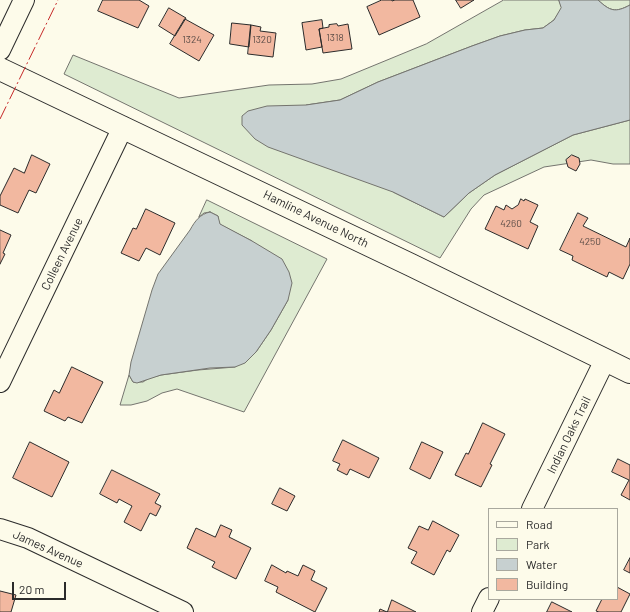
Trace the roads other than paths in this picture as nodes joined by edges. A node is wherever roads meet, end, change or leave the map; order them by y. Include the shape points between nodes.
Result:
1 (24, 0) edge
2 (0, 50) edge
3 (0, 69) edge
4 (124, 127) junction
5 (605, 360) junction
6 (630, 372) edge
7 (0, 382) edge
8 (532, 508) edge
9 (0, 529) edge
10 (488, 600) edge
11 (183, 612) edge
12 (482, 612) edge

1 - 2 street
3 - 4 main road, Hamline Avenue North
4 - 5 main road, Hamline Avenue North
4 - 7 street, Colleen Avenue
5 - 6 main road, Hamline Avenue North
5 - 8 street, Indian Oaks Trail
9 - 11 street, James Avenue via 28,538
10 - 12 street

